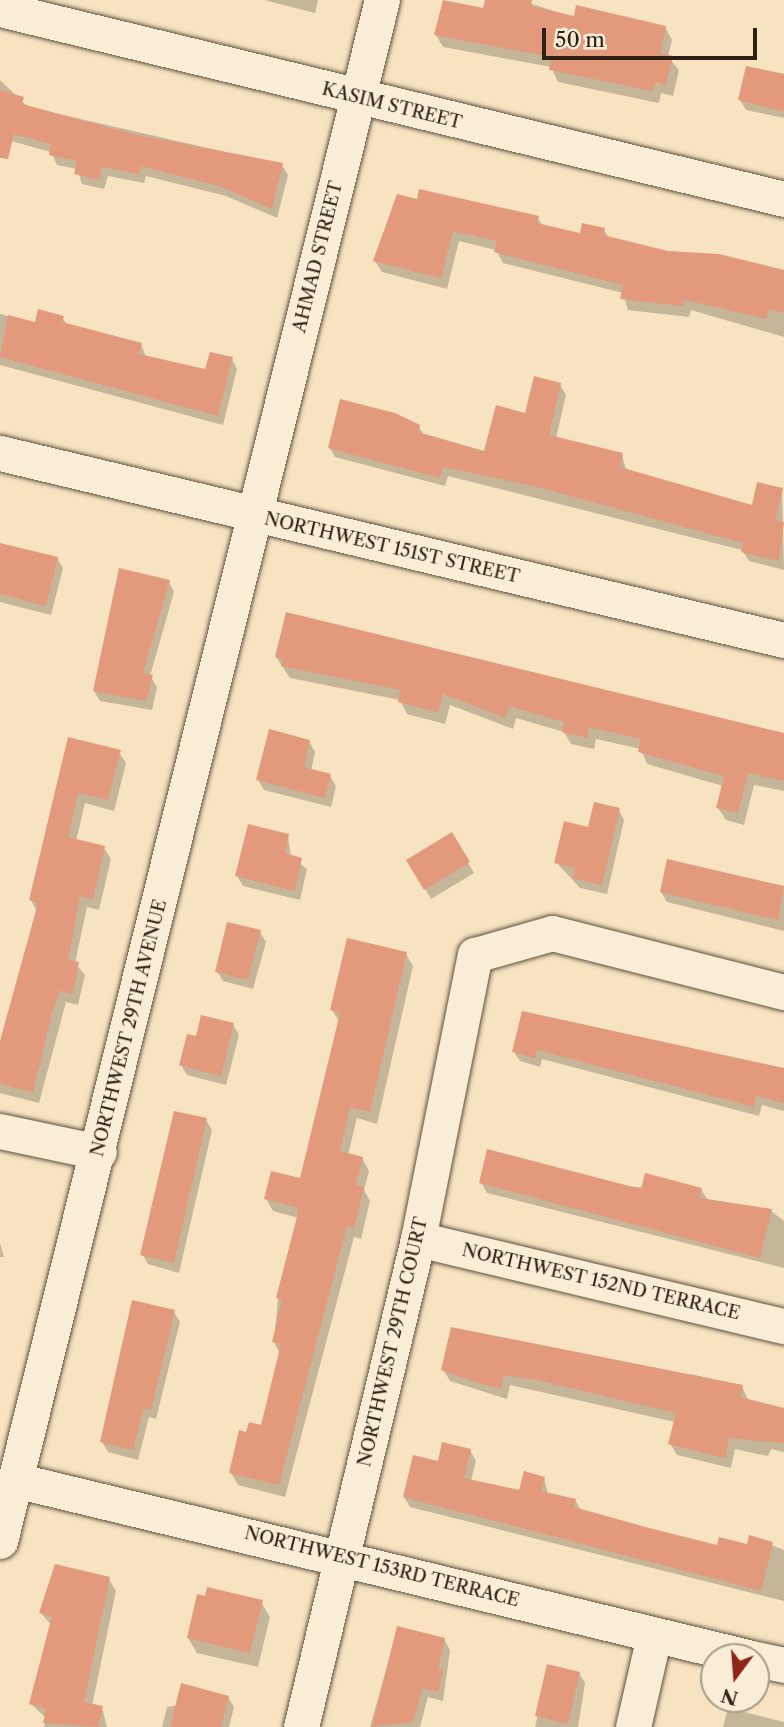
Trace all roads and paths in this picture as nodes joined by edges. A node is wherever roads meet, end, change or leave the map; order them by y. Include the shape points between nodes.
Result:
1 (382, 0) edge
2 (0, 9) edge
3 (358, 98) junction
4 (784, 199) edge
5 (0, 453) edge
6 (253, 515) junction
7 (784, 640) edge
8 (784, 992) edge
9 (0, 1130) edge
10 (99, 1152) junction
11 (418, 1239) junction
12 (784, 1326) edge
13 (15, 1480) junction
14 (0, 1541) edge
15 (344, 1557) junction
16 (654, 1635) junction
17 (700, 1646) edge
18 (301, 1727) edge
19 (633, 1727) edge

1 - 3 street, AHMAD STREET
2 - 3 street, KASIM STREET
3 - 4 street, KASIM STREET
3 - 6 street, AHMAD STREET
5 - 6 street, NORTHWEST 151ST STREET
6 - 7 street, NORTHWEST 151ST STREET
6 - 10 street, NORTHWEST 29TH AVENUE
8 - 11 street, NORTHWEST 29TH COURT via 552,933 475,955
9 - 10 street
10 - 13 street, NORTHWEST 29TH AVENUE
11 - 12 street, NORTHWEST 152ND TERRACE
11 - 15 street, NORTHWEST 29TH COURT
13 - 14 street, NORTHWEST 29TH AVENUE
13 - 15 street, NORTHWEST 153RD TERRACE
15 - 16 street, NORTHWEST 153RD TERRACE
15 - 18 street, NORTHWEST 29TH COURT
16 - 17 street, NORTHWEST 153RD TERRACE
16 - 19 street

